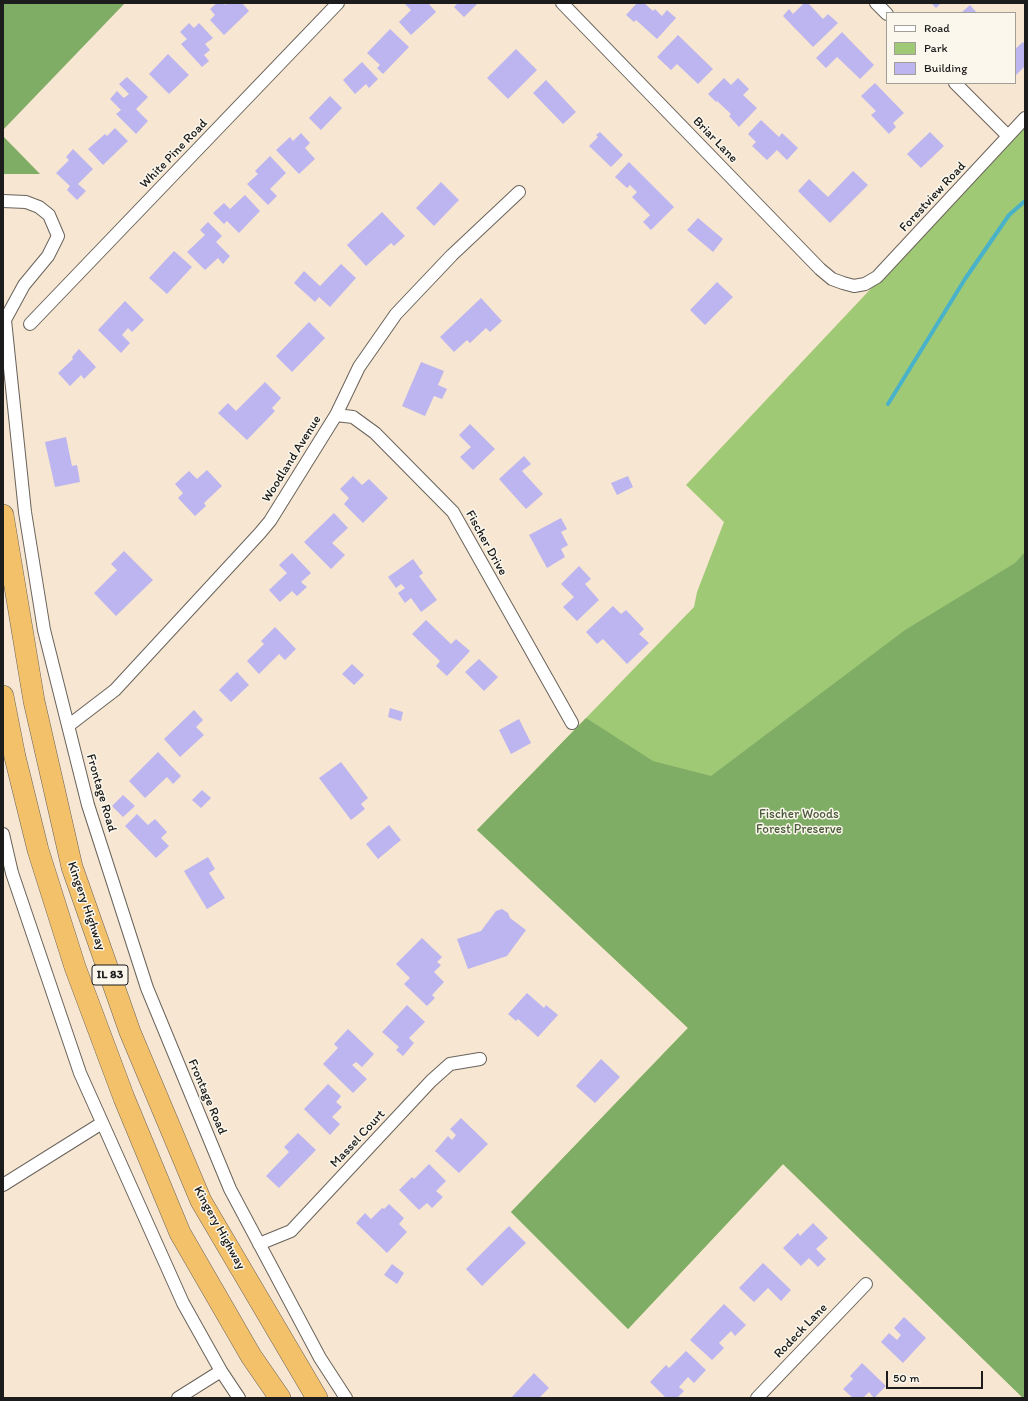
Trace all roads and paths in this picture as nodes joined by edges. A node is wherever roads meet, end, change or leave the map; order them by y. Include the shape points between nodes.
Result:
1 (338, 3) edge
2 (562, 3) edge
3 (876, 3) edge
4 (886, 13) edge
5 (956, 84) edge
6 (1025, 118) edge
7 (1008, 136) junction
8 (520, 192) dead end
9 (3, 201) edge
10 (854, 286) joint
11 (30, 324) dead end
12 (336, 415) junction
13 (3, 515) edge
14 (3, 696) edge
15 (572, 723) dead end
16 (68, 726) junction
17 (3, 834) edge
18 (480, 1059) dead end
19 (102, 1123) junction
20 (3, 1185) edge
21 (259, 1244) junction
22 (866, 1284) dead end
23 (221, 1371) junction
24 (178, 1398) edge
25 (238, 1398) edge
26 (280, 1398) edge
27 (317, 1398) edge
28 (346, 1398) edge
29 (756, 1398) edge

1 - 11 street, White Pine Road
2 - 10 street, Briar Lane via 820,269 832,279
3 - 4 street
5 - 7 street
6 - 7 street, Forestview Road
7 - 10 street, Forestview Road via 881,273 865,284
8 - 12 street, Woodland Avenue via 452,255 396,314 359,367
9 - 16 street, Frontage Road via 26,202 39,207 49,215 58,236 48,256 24,285 5,320 25,512 44,630
12 - 15 street, Fischer Drive via 353,417 375,433 453,512
12 - 16 street, Woodland Avenue via 260,533 115,690
13 - 27 highway, Kingery Highway / IL 83 via 34,701 72,867 130,1032 201,1201
14 - 26 highway, IL 83 via 38,850 75,967 124,1098 180,1233 251,1356
16 - 21 street, Frontage Road via 88,805 147,988 230,1189
17 - 19 street via 12,873 80,1073
18 - 21 street, Massel Court via 450,1064 291,1231
19 - 20 street
19 - 23 street via 183,1303
21 - 28 street, Frontage Road via 320,1358
22 - 29 street, Rodeck Lane
23 - 24 street
23 - 25 street

